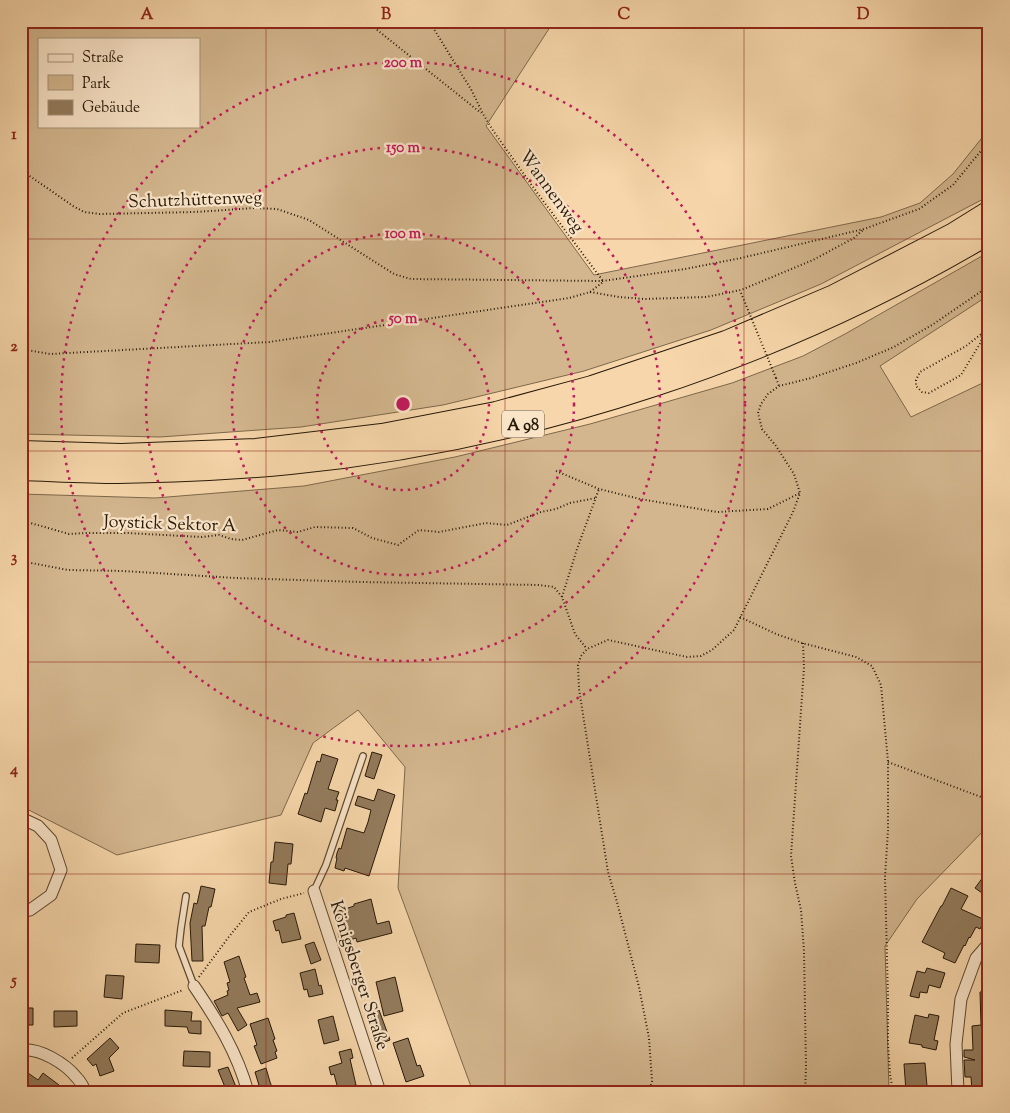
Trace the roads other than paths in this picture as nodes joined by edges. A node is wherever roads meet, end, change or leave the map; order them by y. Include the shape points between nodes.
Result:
1 (989, 211) edge
2 (989, 234) edge
3 (21, 451) edge
4 (21, 470) edge
5 (363, 756) dead end
6 (21, 818) edge
7 (314, 891) joint
8 (186, 896) dead end
9 (21, 911) edge
10 (989, 943) edge
11 (194, 986) joint
12 (21, 1050) edge
13 (86, 1092) edge
14 (248, 1092) edge
15 (380, 1092) edge
16 (958, 1092) edge

1 - 3 highway, A 98 via 952,234 834,295 726,341 592,386 496,412 382,434 256,449 121,454
2 - 4 highway, A 98 via 844,311 733,358 599,404 494,431 382,452 290,464 116,473
5 - 7 lane, Königsberger Straße
6 - 9 street via 38,826 51,840 61,870 51,895 30,910
7 - 15 street, Königsberger Straße
8 - 11 lane via 179,946
10 - 16 street via 976,958 961,999 956,1044
11 - 14 street via 229,1040
12 - 13 street via 42,1053 64,1065 78,1078

